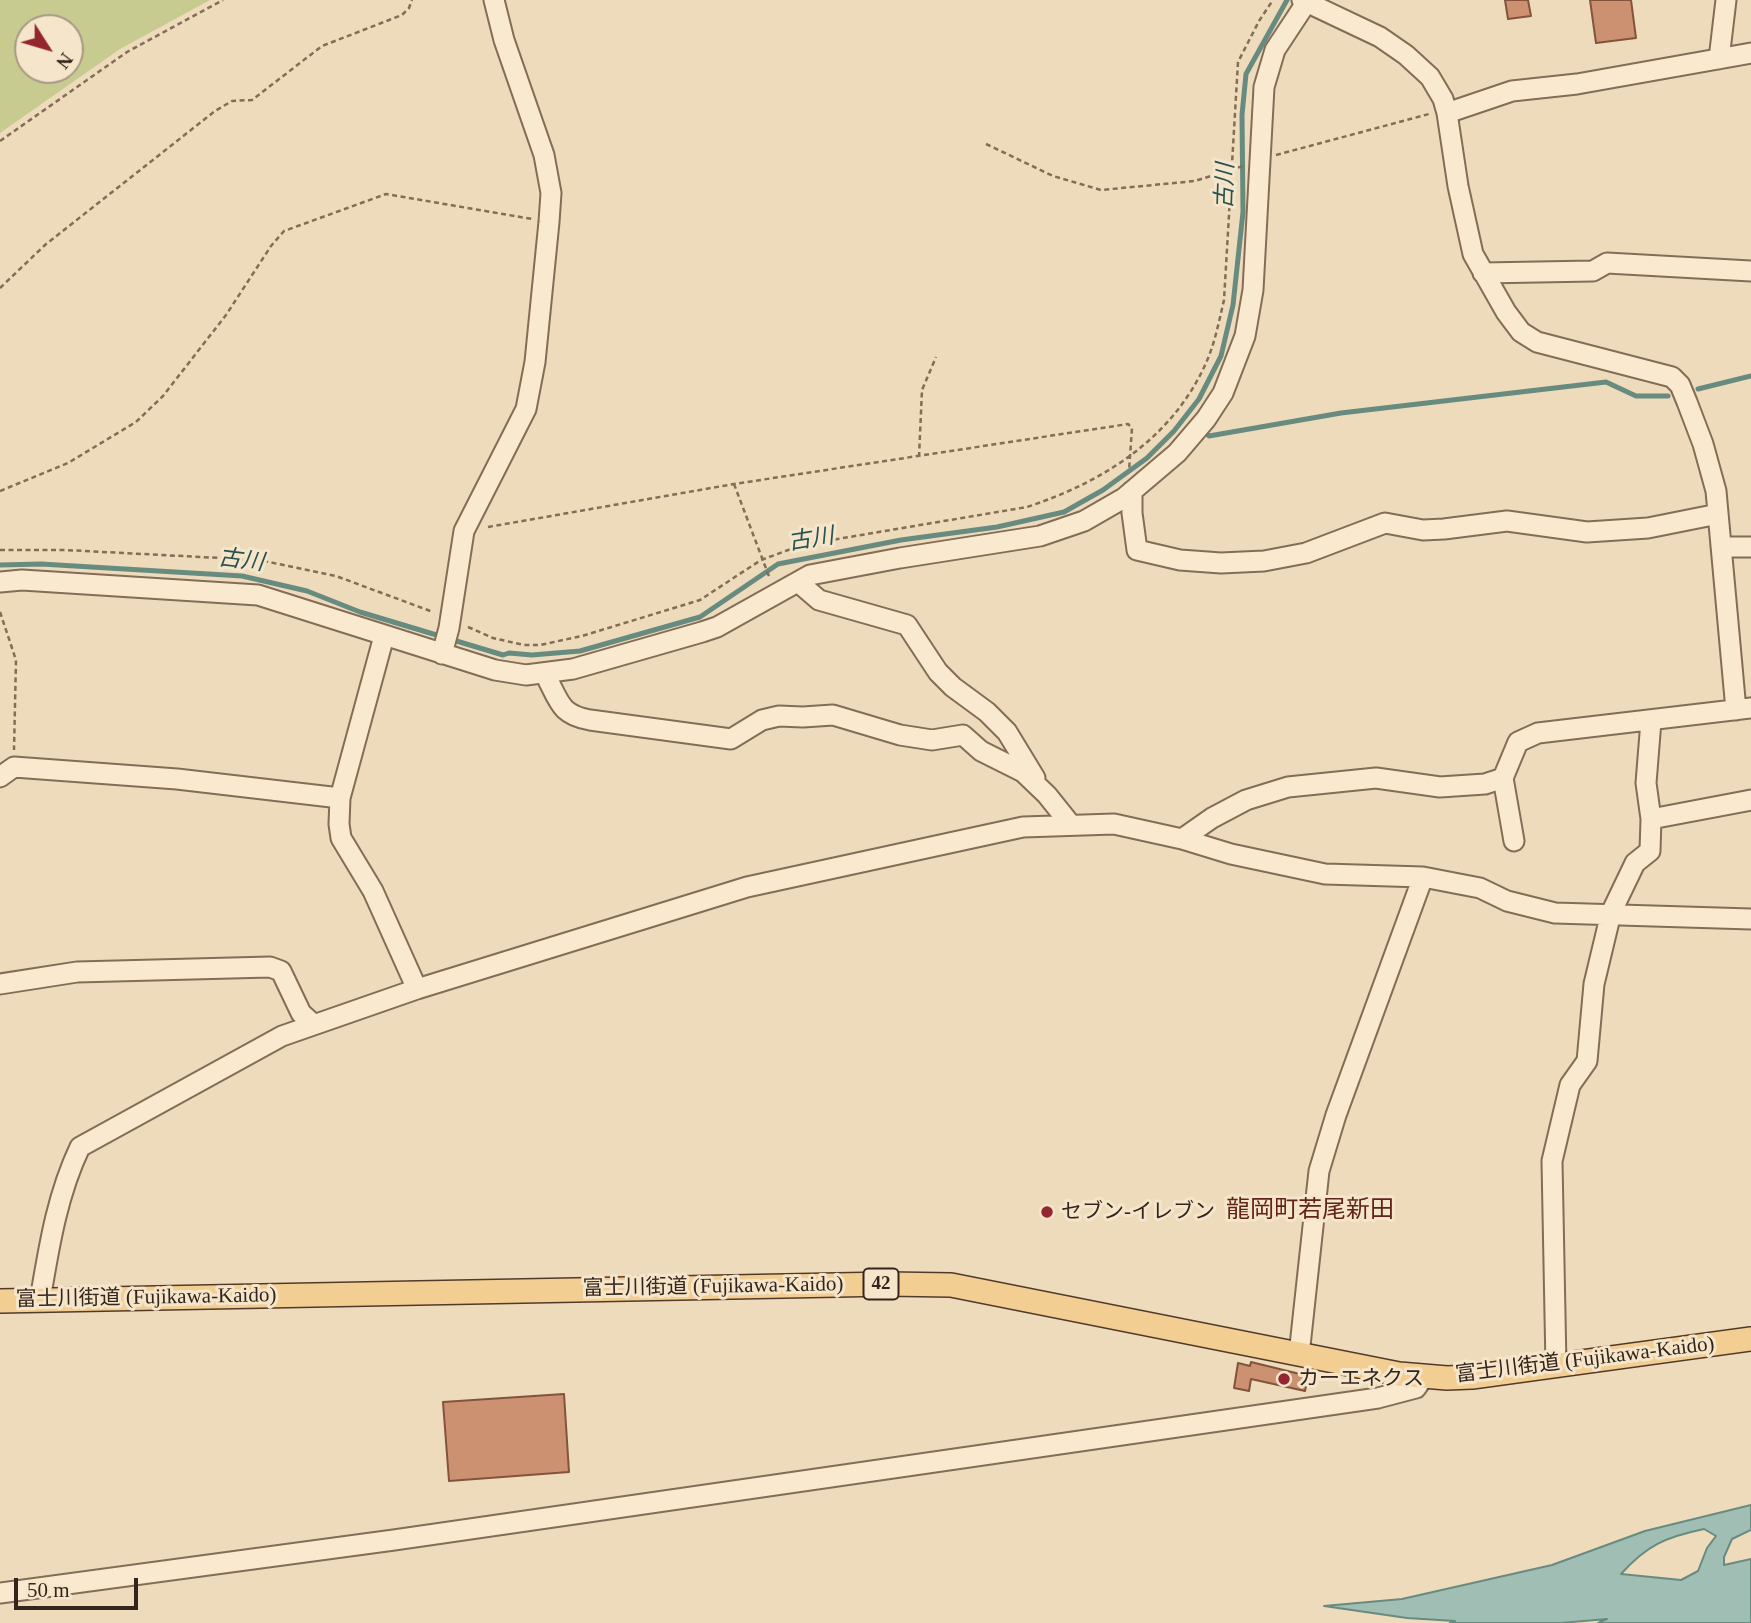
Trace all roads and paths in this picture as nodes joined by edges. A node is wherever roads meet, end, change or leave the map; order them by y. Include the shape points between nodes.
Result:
1 (223, 0) edge
2 (412, 0) edge
3 (494, 0) edge
4 (1273, 0) edge
5 (1726, 0) edge
6 (1305, 1) edge
7 (1751, 53) edge
8 (1719, 59) junction
9 (1447, 113) junction
10 (0, 141) edge
11 (986, 144) dead end
12 (1261, 161) junction
13 (1235, 168) dead end
14 (1230, 169) junction
15 (549, 222) junction
16 (1751, 271) edge
17 (1483, 273) junction
18 (0, 288) edge
19 (936, 357) dead end
20 (919, 457) junction
21 (1129, 458) junction
22 (1128, 466) dead end
23 (734, 484) junction
24 (0, 491) edge
25 (1132, 491) junction
26 (1718, 514) junction
27 (464, 531) junction
28 (1720, 547) junction
29 (1751, 547) edge
30 (0, 550) edge
31 (761, 560) junction
32 (0, 582) edge
33 (798, 582) junction
34 (772, 584) dead end
35 (0, 612) edge
36 (449, 623) junction
37 (384, 636) junction
38 (443, 652) junction
39 (548, 680) dead end
40 (1744, 709) edge
41 (1651, 721) junction
42 (7, 772) edge
43 (1503, 778) junction
44 (1047, 795) junction
45 (340, 798) junction
46 (1751, 800) edge
47 (1651, 819) junction
48 (1071, 825) junction
49 (1181, 839) junction
50 (1514, 841) dead end
51 (1423, 877) junction
52 (1611, 914) junction
53 (1751, 919) edge
54 (0, 984) edge
55 (417, 989) junction
56 (313, 1024) junction
57 (40, 1300) junction
58 (0, 1301) edge
59 (1751, 1339) edge
60 (1299, 1355) junction
61 (1556, 1366) junction
62 (1424, 1376) junction
63 (0, 1593) edge

1 - 10 path via 127,52
2 - 18 path via 402,15 322,46 252,100 232,102 215,111 45,245
3 - 15 street via 544,155 551,193
4 - 14 path via 1238,62
5 - 8 street
6 - 9 street via 1353,22 1405,55 1430,77
6 - 12 street via 1269,64 1261,112
7 - 8 street
8 - 9 street via 1511,91
9 - 12 path via 1434,112
9 - 17 street via 1473,254
11 - 14 path via 1040,171 1101,190 1195,181
12 - 25 street via 1253,290 1235,367 1192,437
13 - 14 path
14 - 21 path via 1224,300 1206,362 1165,424
15 - 24 path via 386,194 284,231 226,315 163,396 136,422 68,463
15 - 27 street via 526,409
16 - 17 street via 1607,263 1593,271
17 - 26 street via 1521,332 1537,342 1672,377 1680,385 1703,444
19 - 20 path via 922,390
20 - 21 path via 1128,424 1132,428
20 - 23 path
21 - 22 path
21 - 31 path via 1060,496 1027,507 803,545
23 - 27 path
23 - 31 path
25 - 26 street via 1137,550 1221,563 1306,554 1385,523 1423,530 1507,522 1587,531 1648,528
25 - 33 street via 1084,521 1040,536 836,569
26 - 28 street
27 - 36 street
28 - 29 street
28 - 40 street
30 - 36 path via 259,560 337,576
31 - 34 path
31 - 36 path via 683,607 540,645 493,638
32 - 37 street via 258,595
33 - 38 street via 717,627 557,673 511,673
33 - 44 street via 819,600 906,625 938,672 1007,732
35 - 42 path via 16,660
36 - 38 street
37 - 38 street
37 - 45 street
39 - 44 street via 567,713 616,723 731,738 762,720 833,715 932,740 964,735 981,751 1023,772
40 - 41 street
41 - 43 street via 1538,733 1518,742
41 - 47 street via 1646,783
42 - 45 street via 177,779
43 - 49 street via 1440,787 1376,778 1288,787 1246,800
43 - 50 street
44 - 48 street
45 - 55 street via 341,838 373,891
46 - 47 street
47 - 52 street via 1650,851 1635,863
48 - 49 street via 1114,824
48 - 55 street via 1023,827 747,887
49 - 51 street via 1325,874
51 - 52 street via 1480,888 1555,914
51 - 60 street via 1319,1171
52 - 53 street
52 - 61 street via 1594,984 1587,1061 1570,1085 1552,1161
54 - 56 street via 77,972 270,967 281,971 302,1013
55 - 56 street
56 - 57 street via 282,1036 79,1147 65,1177
57 - 58 main road, 富士川街道 (Fujikawa-Kaido) / 42
57 - 60 main road, 富士川街道 (Fujikawa-Kaido) / 42 via 951,1285
59 - 61 main road, 富士川街道 (Fujikawa-Kaido) / 42
60 - 62 main road, 富士川街道 (Fujikawa-Kaido) / 42
61 - 62 main road, 富士川街道 (Fujikawa-Kaido) / 42 via 1472,1377
62 - 63 street via 1416,1388 1378,1398

